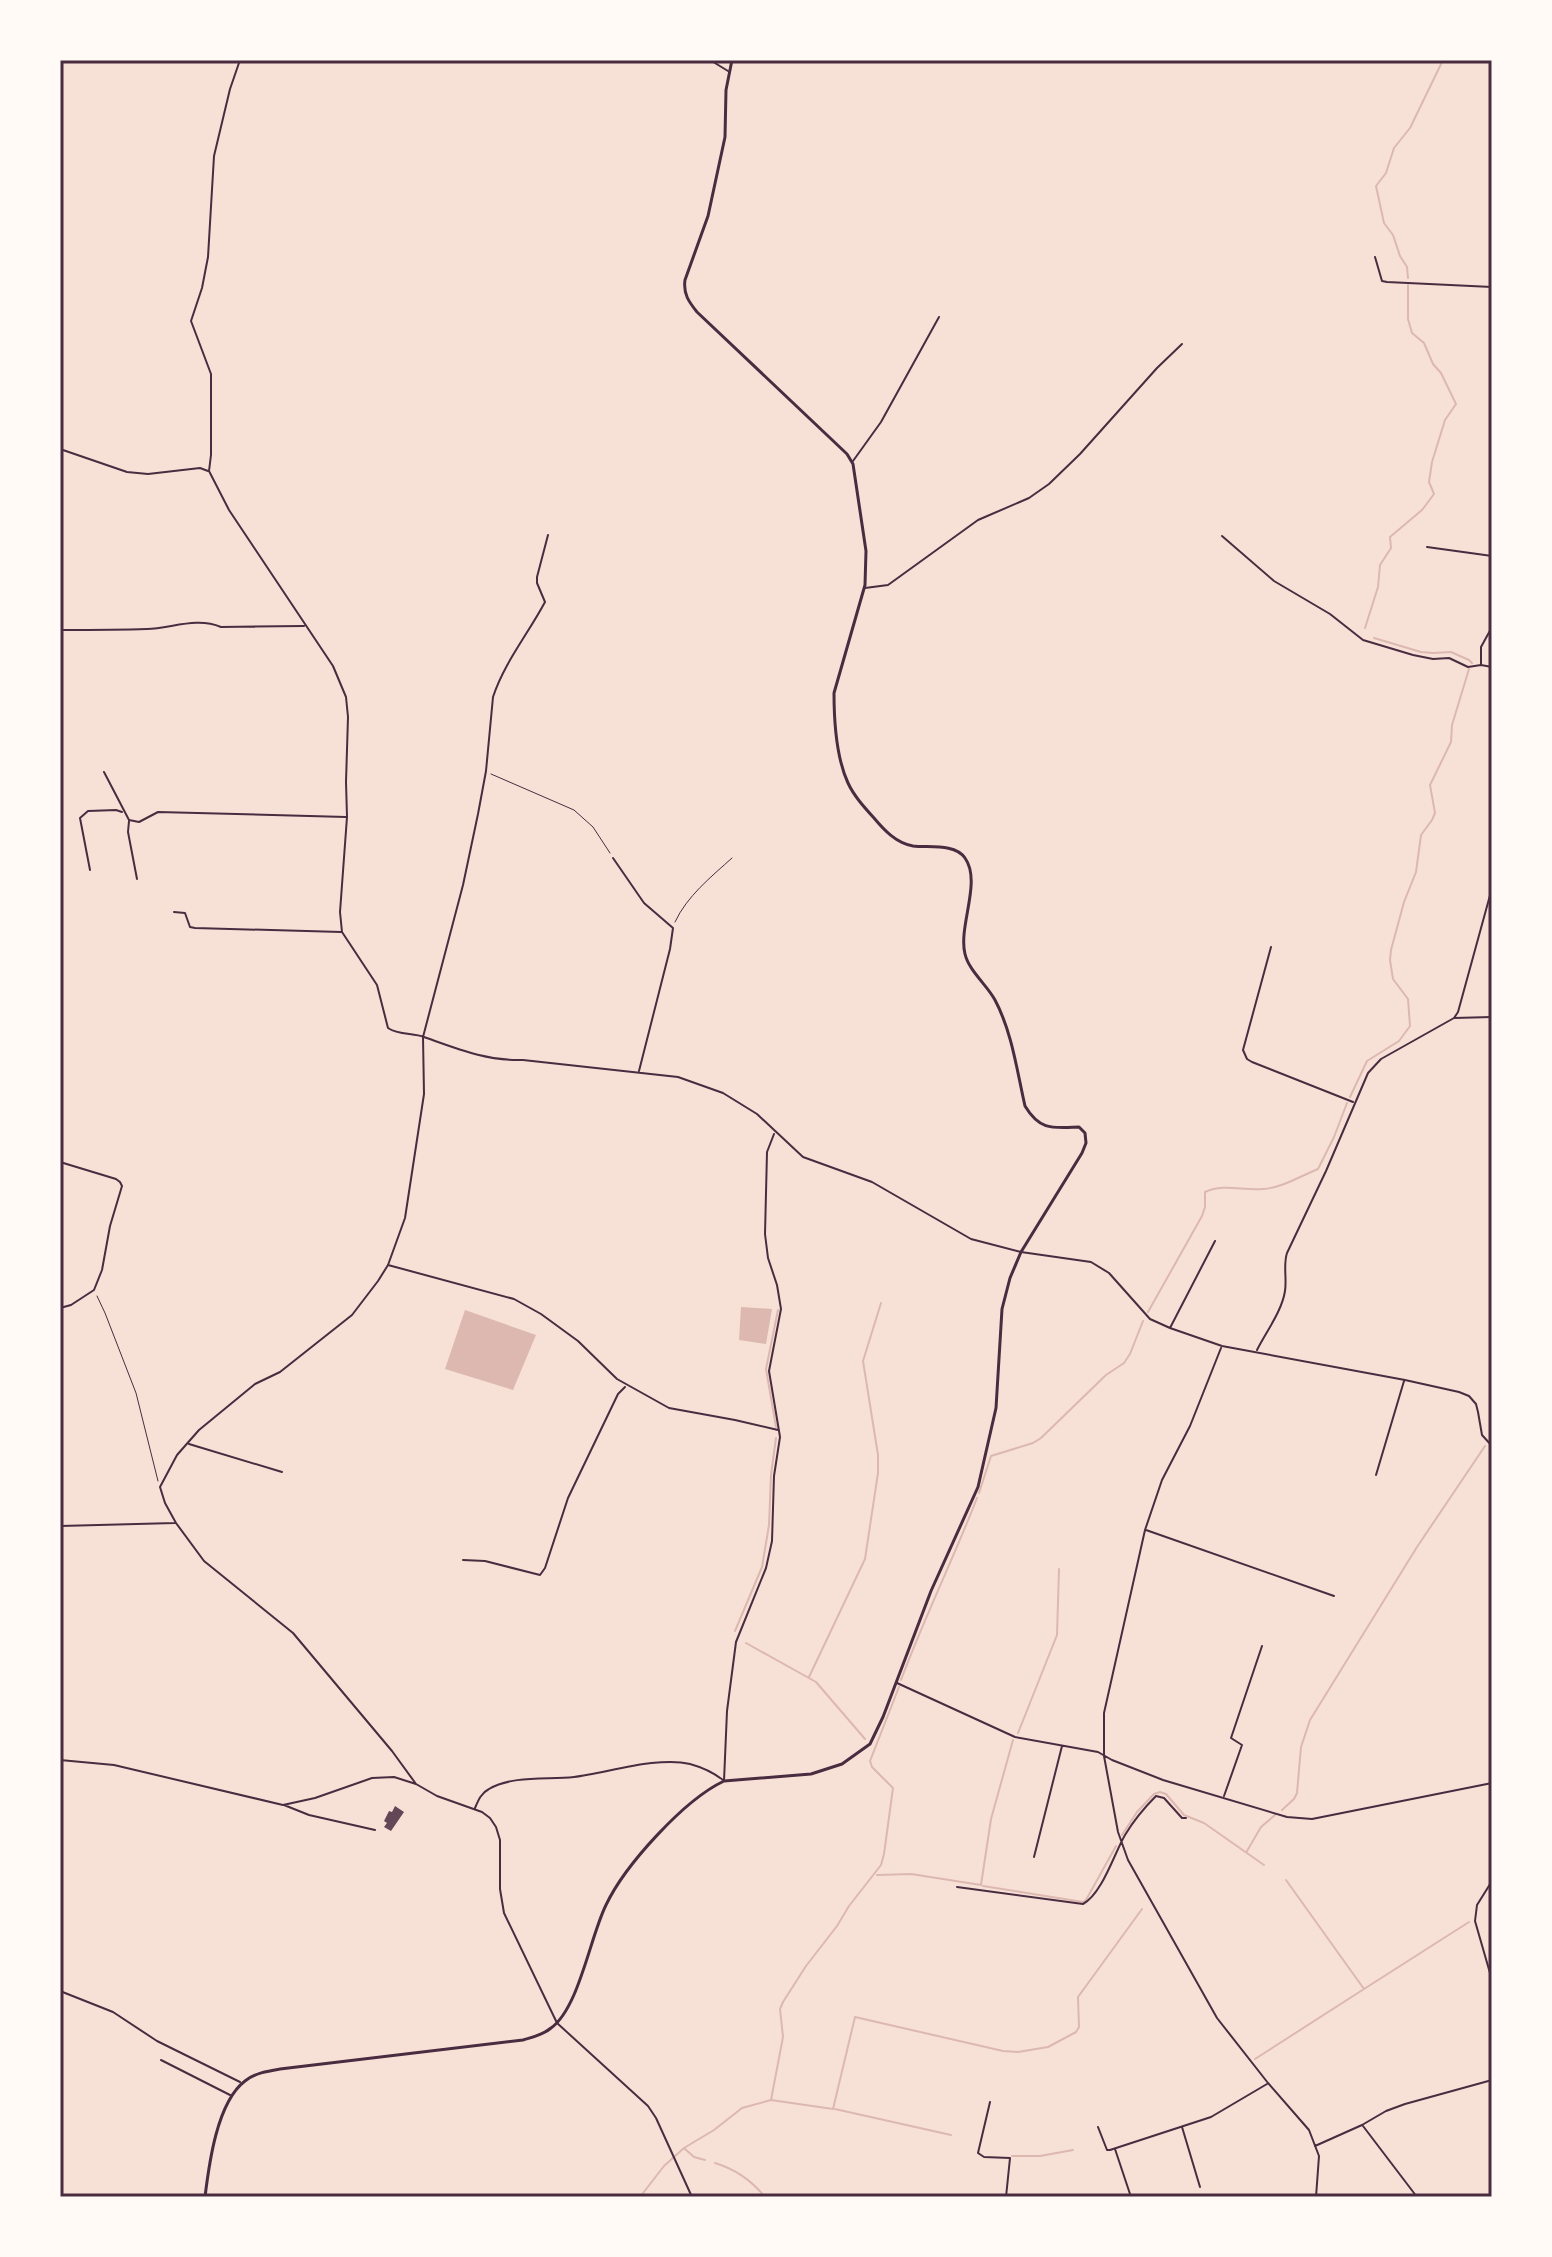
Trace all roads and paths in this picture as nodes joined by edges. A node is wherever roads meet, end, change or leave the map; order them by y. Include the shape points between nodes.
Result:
1 (240, 60) edge
2 (710, 60) edge
3 (732, 60) edge
4 (728, 71) junction
5 (1375, 257) dead end
6 (1492, 287) edge
7 (939, 317) dead end
8 (1182, 344) dead end
9 (60, 449) edge
10 (852, 461) junction
11 (209, 471) junction
12 (548, 535) dead end
13 (1222, 536) dead end
14 (1427, 547) dead end
15 (1492, 556) edge
16 (864, 589) junction
17 (305, 626) junction
18 (1492, 627) edge
19 (60, 630) edge
20 (1481, 665) junction
21 (1492, 667) edge
22 (486, 771) junction
23 (104, 772) dead end
24 (124, 812) junction
25 (347, 817) junction
26 (129, 820) junction
27 (613, 858) joint
28 (732, 858) dead end
29 (90, 870) dead end
30 (137, 879) dead end
31 (1492, 888) edge
32 (174, 912) dead end
33 (673, 928) junction
34 (342, 932) junction
35 (1271, 947) dead end
36 (1492, 1017) edge
37 (1454, 1018) junction
38 (423, 1037) junction
39 (639, 1072) junction
40 (1354, 1103) junction
41 (775, 1132) junction
42 (60, 1162) edge
43 (1215, 1241) dead end
44 (1021, 1252) junction
45 (388, 1265) junction
46 (94, 1290) junction
47 (60, 1308) edge
48 (1170, 1328) junction
49 (1222, 1346) junction
50 (1257, 1351) junction
51 (1405, 1380) junction
52 (627, 1385) junction
53 (779, 1430) junction
54 (187, 1444) junction
55 (1492, 1446) edge
56 (282, 1472) dead end
57 (1376, 1475) dead end
58 (160, 1487) junction
59 (176, 1523) junction
60 (60, 1526) edge
61 (1145, 1530) junction
62 (463, 1560) dead end
63 (1334, 1596) dead end
64 (1262, 1646) dead end
65 (895, 1682) junction
66 (1062, 1745) junction
67 (1104, 1756) junction
68 (60, 1760) edge
69 (724, 1781) junction
70 (1492, 1783) edge
71 (416, 1784) junction
72 (1224, 1798) junction
73 (283, 1805) junction
74 (475, 1808) junction
75 (1186, 1818) dead end
76 (375, 1830) dead end
77 (1121, 1843) junction
78 (1034, 1857) dead end
79 (1492, 1881) edge
80 (957, 1887) dead end
81 (1492, 1980) edge
82 (60, 1991) edge
83 (557, 2023) junction
84 (161, 2060) dead end
85 (1492, 2080) edge
86 (242, 2083) junction
87 (1268, 2083) junction
88 (231, 2096) junction
89 (990, 2102) dead end
90 (1362, 2125) junction
91 (1098, 2127) dead end
92 (1182, 2127) junction
93 (1315, 2146) junction
94 (1115, 2148) junction
95 (1200, 2187) dead end
96 (205, 2197) edge
97 (692, 2197) edge
98 (1006, 2197) edge
99 (1131, 2197) edge
100 (1316, 2197) edge
101 (1417, 2197) edge

1 - 11 street via 214,156 208,257 191,321 211,374
2 - 4 street
3 - 4 street
4 - 10 street via 725,137 708,216 684,290 697,312
5 - 6 street via 1382,281
7 - 10 street via 881,422
8 - 16 street via 1049,484 978,520 888,585
9 - 11 street via 127,472
10 - 16 street via 866,551
11 - 17 street
12 - 22 street via 537,577 545,602 497,687
13 - 20 street via 1274,581 1363,640 1468,667
14 - 15 street
16 - 44 street via 834,693 837,741 849,785 890,835 905,844 960,852 967,860 971,875 965,955 1003,1018 1025,1106 1042,1125 1079,1127 1085,1133 1082,1153
17 - 19 street via 221,627 210,622
17 - 25 street via 333,666 346,697
18 - 20 street via 1481,647
20 - 21 street
22 - 27 path via 574,810 593,827
22 - 38 street
23 - 24 street
24 - 26 street
24 - 29 street via 88,811 80,818
25 - 26 street via 158,812 139,822
25 - 34 street
26 - 30 street
27 - 33 street via 644,903
28 - 33 path via 691,897
31 - 37 street
32 - 34 street via 185,913 195,928
33 - 39 street
34 - 38 street via 377,985 388,1028
35 - 40 street via 1244,1054 1252,1062
36 - 37 street
37 - 40 street via 1381,1059
38 - 39 street via 500,1060
38 - 45 street via 424,1094 413,1174
39 - 41 street via 678,1077 723,1093
40 - 50 street via 1287,1253 1285,1291
41 - 44 street via 803,1157 872,1182 971,1239
41 - 53 street via 767,1152 765,1234 781,1309 769,1371
42 - 46 street via 116,1179 122,1186
43 - 48 street
44 - 48 street via 1091,1262 1109,1273 1150,1319
44 - 65 street via 1002,1309 996,1408 978,1487
45 - 52 street via 514,1299 569,1334
45 - 54 street via 352,1315 280,1372 255,1384
46 - 47 street
46 - 58 path via 136,1393
48 - 49 street
49 - 50 street
49 - 61 street
50 - 51 street
51 - 55 street via 1469,1396 1482,1435
51 - 57 street
52 - 53 street via 669,1408
52 - 62 street via 568,1498 540,1575
53 - 69 street via 772,1541 736,1642
54 - 56 street
54 - 58 street
58 - 59 street
59 - 60 street
59 - 71 street via 215,1572 293,1633
61 - 63 street
61 - 67 street via 1104,1713
64 - 72 street via 1231,1738 1242,1745
65 - 66 street via 1015,1737
65 - 69 street via 870,1744 842,1764 811,1774
66 - 67 street
66 - 78 street
67 - 72 street
67 - 77 street
68 - 73 street via 114,1765
69 - 74 street via 689,1764 631,1767 510,1782 488,1789
69 - 83 street via 674,1819 614,1889 573,1997
70 - 72 street via 1312,1819
71 - 73 street via 384,1776
71 - 74 street
73 - 76 street
74 - 83 street via 496,1827 504,1913
75 - 77 street via 1156,1796
77 - 80 street via 1095,1895 1083,1904
77 - 87 street via 1217,2018
79 - 81 street via 1477,1905 1475,1921
82 - 86 street via 113,2012 157,2041
83 - 86 street via 523,2040 280,2069
83 - 97 street via 648,2106
84 - 88 street
85 - 90 street via 1405,2104
86 - 88 street
87 - 92 street via 1211,2117
87 - 93 street via 1309,2130
88 - 96 street via 214,2145
89 - 98 street via 978,2153 1010,2158
90 - 93 street
90 - 101 street
91 - 94 street via 1107,2150
92 - 94 street
92 - 95 street
93 - 100 street
94 - 99 street

